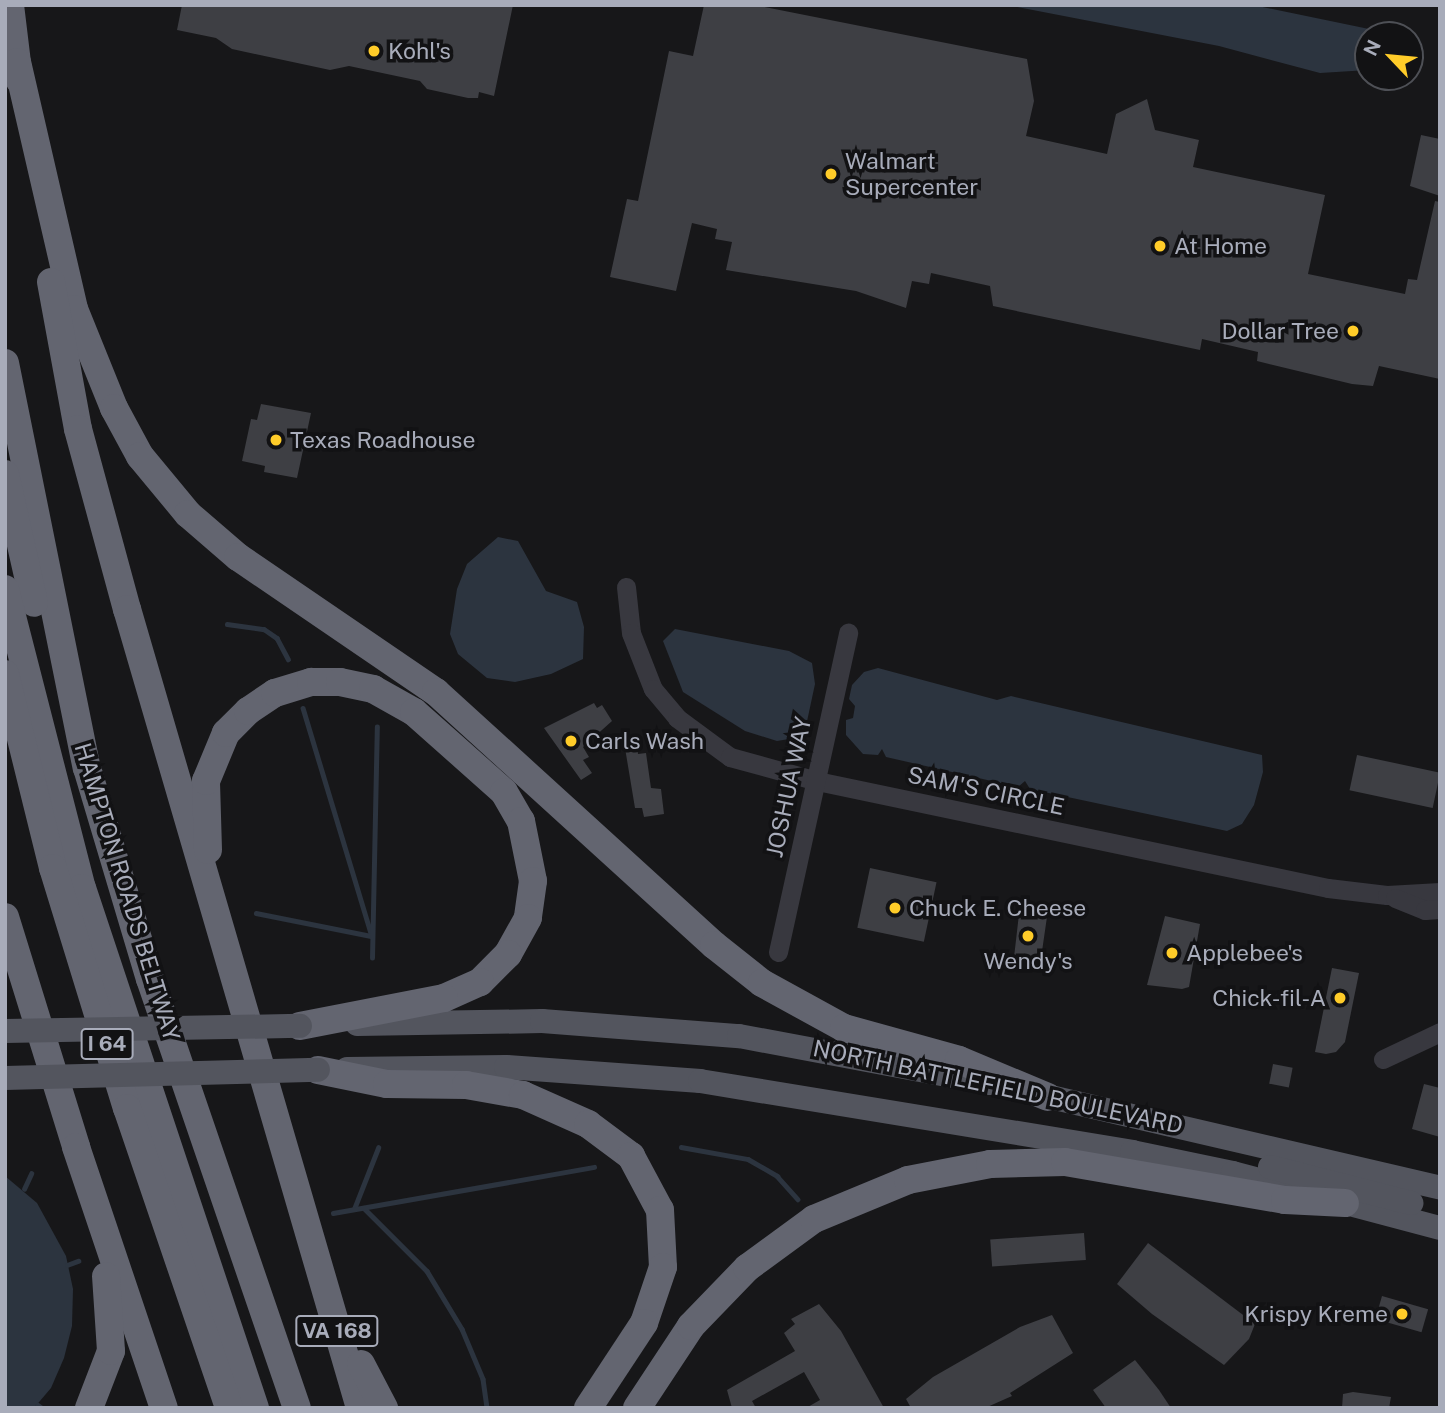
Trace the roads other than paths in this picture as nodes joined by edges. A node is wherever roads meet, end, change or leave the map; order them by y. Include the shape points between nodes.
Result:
1 (10, 5) edge
2 (17, 62) junction
3 (5, 363) edge
4 (5, 474) edge
5 (626, 587) dead end
6 (5, 589) edge
7 (848, 633) dead end
8 (5, 674) edge
9 (817, 781) junction
10 (1440, 892) edge
11 (1387, 895) junction
12 (1440, 909) edge
13 (5, 917) edge
14 (216, 926) junction
15 (778, 952) dead end
16 (300, 1026) junction
17 (5, 1031) edge
18 (1440, 1032) edge
19 (1383, 1059) dead end
20 (318, 1070) junction
21 (5, 1078) edge
22 (1048, 1097) junction
23 (76, 1147) junction
24 (1132, 1152) junction
25 (1440, 1188) edge
26 (1345, 1203) junction
27 (1440, 1211) edge
28 (1440, 1228) edge
29 (314, 1254) junction
30 (293, 1405) edge
31 (89, 1408) edge
32 (164, 1408) edge
33 (229, 1408) edge
34 (256, 1408) edge
35 (360, 1408) edge
36 (384, 1408) edge
37 (588, 1408) edge
38 (637, 1408) edge

1 - 2 highway
2 - 14 highway via 78,429
2 - 22 highway via 74,309 114,408 140,456 188,514 239,557 436,692 714,945 780,995 844,1028 960,1060
3 - 30 highway, HAMPTON ROADS BELTWAY / I 64 via 87,768 150,979
4 - 30 highway via 57,702 130,956
5 - 9 street, SAM'S CIRCLE via 631,632 642,663 653,689 677,718 730,757
6 - 34 highway via 86,900
7 - 9 street, JOSHUA WAY
8 - 33 highway, I 64 via 53,868 127,1108
9 - 11 street, SAM'S CIRCLE via 1328,888
9 - 15 street, JOSHUA WAY
10 - 11 street, SAM'S CIRCLE
11 - 12 street via 1425,910
13 - 23 highway
14 - 16 highway via 205,818 206,781 226,733 275,693 310,682 373,689 414,712 504,792 521,821 533,881 528,918 508,954 480,982 444,998
14 - 29 highway
16 - 17 main road, NORTH BATTLEFIELD BOULEVARD, bridge
16 - 22 main road, NORTH BATTLEFIELD BOULEVARD via 541,1021 740,1036 931,1069
18 - 19 street
20 - 21 main road, NORTH BATTLEFIELD BOULEVARD, bridge
20 - 24 main road, NORTH BATTLEFIELD BOULEVARD via 472,1066 701,1081
20 - 37 highway via 387,1084 466,1085 523,1096 589,1124 631,1156 660,1210 663,1267 643,1323
22 - 25 main road, NORTH BATTLEFIELD BOULEVARD
23 - 31 highway via 111,1306 111,1351
23 - 32 highway
24 - 26 main road, NORTH BATTLEFIELD BOULEVARD
24 - 27 main road via 1162,1147 1195,1150
26 - 28 main road, NORTH BATTLEFIELD BOULEVARD
26 - 38 highway via 1285,1200 1065,1162 990,1164 908,1180 814,1219 747,1268 691,1326
29 - 35 highway, VA 168
29 - 36 highway

